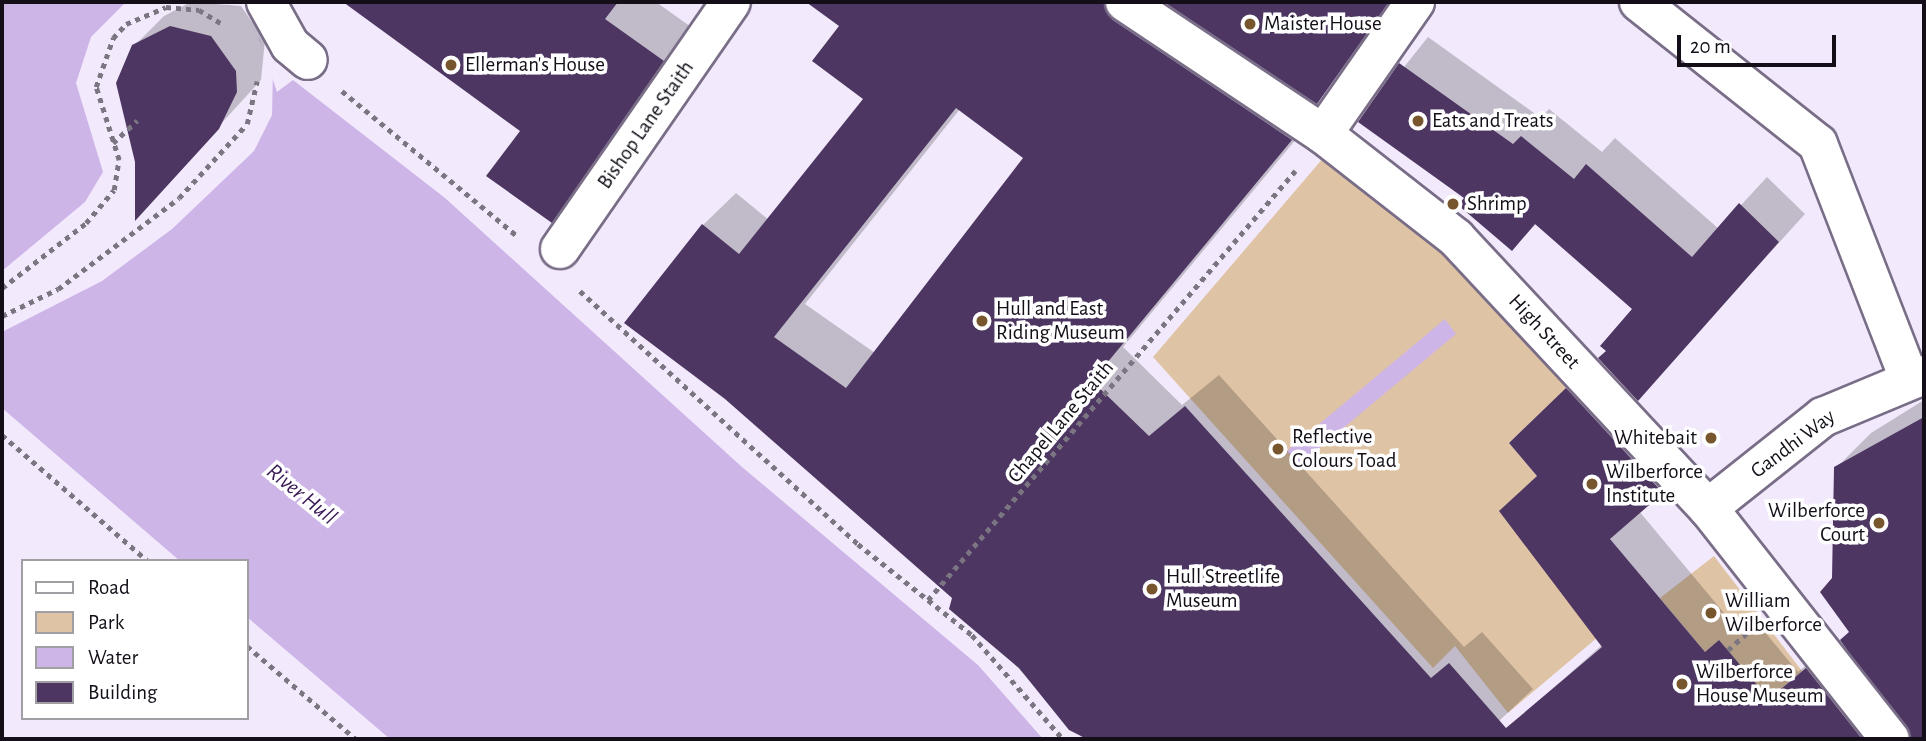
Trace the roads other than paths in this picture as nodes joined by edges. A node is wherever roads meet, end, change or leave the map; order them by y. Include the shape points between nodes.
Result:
1 (266, 2) edge
2 (731, 2) edge
3 (1125, 2) edge
4 (1415, 2) edge
5 (1639, 2) edge
6 (308, 60) road end
7 (1323, 134) junction
8 (552, 258) road end
9 (1917, 377) edge
10 (1708, 508) junction
11 (1890, 739) edge

1 - 6 street via 290,45
2 - 8 street, Bishop Lane Staith
3 - 7 street, High Street
4 - 7 street
5 - 9 street via 1818,144
7 - 10 street, High Street via 1456,238
9 - 10 street, Gandhi Way via 1823,417
10 - 11 street, High Street

